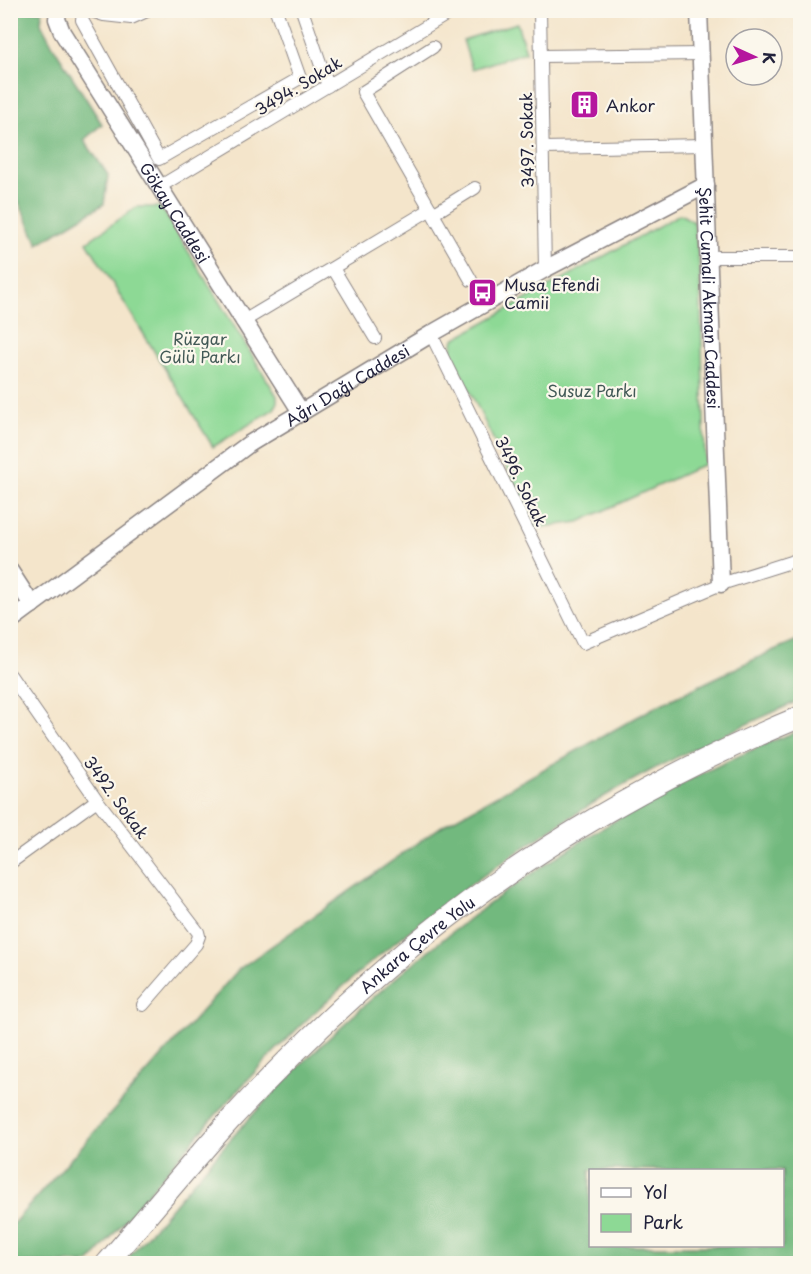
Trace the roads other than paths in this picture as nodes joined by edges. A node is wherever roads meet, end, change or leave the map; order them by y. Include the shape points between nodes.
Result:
1 (58, 10) edge
2 (83, 10) edge
3 (88, 10) edge
4 (149, 10) edge
5 (276, 10) edge
6 (302, 10) edge
7 (454, 10) edge
8 (540, 10) edge
9 (699, 10) edge
10 (433, 47) dead end
11 (701, 54) junction
12 (541, 56) junction
13 (328, 86) junction
14 (705, 145) junction
15 (543, 148) junction
16 (706, 184) junction
17 (159, 187) junction
18 (475, 188) dead end
19 (432, 212) junction
20 (709, 257) junction
21 (801, 257) edge
22 (333, 268) junction
23 (545, 268) junction
24 (471, 280) dead end
25 (242, 322) junction
26 (431, 334) junction
27 (375, 338) dead end
28 (301, 412) junction
29 (801, 559) edge
30 (10, 571) edge
31 (721, 584) junction
32 (32, 605) junction
33 (10, 621) edge
34 (10, 675) edge
35 (801, 717) edge
36 (97, 800) junction
37 (10, 863) edge
38 (143, 1005) dead end
39 (106, 1263) edge

1 - 17 main road, Gökay Caddesi via 62,32
2 - 5 street via 82,20 159,159 300,78
3 - 4 street via 131,18
6 - 13 street
7 - 13 street, 3494. Sokak
8 - 12 street, 3497. Sokak
9 - 11 main road, Şehit Cumali Akman Caddesi
10 - 19 street via 363,92
11 - 12 street
11 - 14 main road, Şehit Cumali Akman Caddesi
12 - 15 street, 3497. Sokak
13 - 17 street, 3494. Sokak
14 - 15 street
14 - 16 main road, Şehit Cumali Akman Caddesi
15 - 23 street, 3497. Sokak
16 - 20 main road, Şehit Cumali Akman Caddesi
16 - 23 main road, Ağrı Dağı Caddesi
17 - 25 main road, Gökay Caddesi
18 - 19 street
19 - 22 street
19 - 24 street
20 - 21 street
20 - 31 main road, Şehit Cumali Akman Caddesi
22 - 25 street
22 - 27 street
23 - 26 main road, Ağrı Dağı Caddesi
25 - 28 main road, Gökay Caddesi
26 - 28 main road, Ağrı Dağı Caddesi
26 - 31 street, 3496. Sokak via 583,643
28 - 32 main road, Ağrı Dağı Caddesi via 249,444
29 - 31 street
30 - 32 main road
32 - 33 main road, Ağrı Dağı Caddesi
34 - 36 street, 3492. Sokak
35 - 39 highway, Ankara Çevre Yolu via 720,752 600,816 540,852 419,940 328,1021 230,1120
36 - 37 street
36 - 38 street, 3492. Sokak via 200,936

